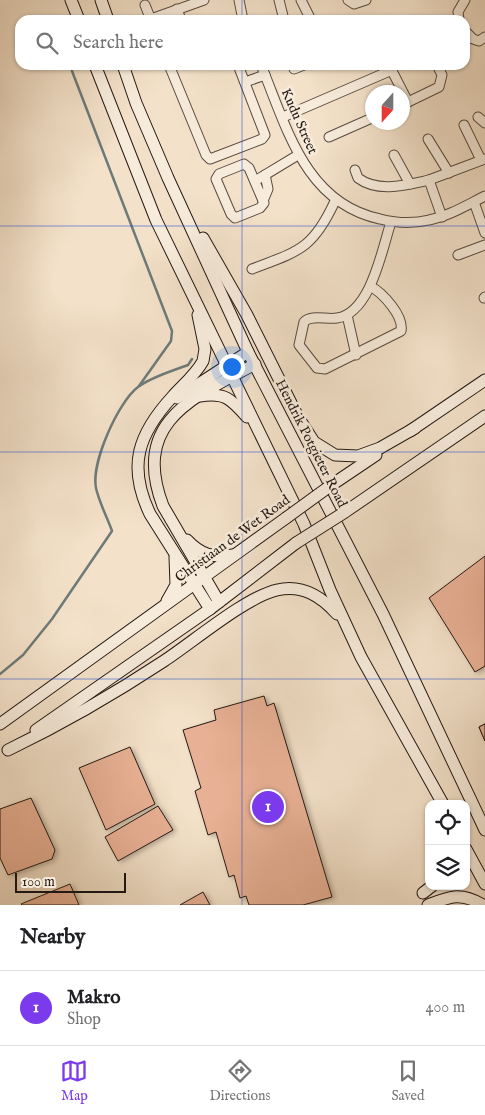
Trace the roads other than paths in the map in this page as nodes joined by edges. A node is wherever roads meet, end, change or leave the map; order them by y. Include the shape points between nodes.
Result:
1 (71, 0) edge
2 (101, 0) edge
3 (204, 0) edge
4 (239, 0) edge
5 (278, 0) edge
6 (301, 0) edge
7 (348, 0) edge
8 (366, 0) edge
9 (465, 0) edge
10 (145, 5) dead end
11 (176, 9) junction
12 (77, 15) edge
13 (106, 15) edge
14 (149, 15) edge
15 (161, 15) edge
16 (179, 15) edge
17 (242, 15) edge
18 (282, 15) edge
19 (308, 15) edge
20 (458, 15) edge
21 (470, 36) edge
22 (485, 37) edge
23 (97, 70) edge
24 (125, 70) edge
25 (171, 70) edge
26 (243, 70) edge
27 (262, 70) edge
28 (387, 70) edge
29 (392, 70) edge
30 (440, 70) edge
31 (265, 75) junction
32 (245, 82) junction
33 (398, 85) edge
34 (410, 101) edge
35 (283, 117) junction
36 (365, 121) edge
37 (464, 125) dead end
38 (329, 137) dead end
39 (428, 139) dead end
40 (298, 154) junction
41 (394, 155) dead end
42 (483, 160) edge
43 (355, 170) dead end
44 (448, 173) junction
45 (265, 175) junction
46 (168, 178) junction
47 (429, 180) junction
48 (255, 182) junction
49 (410, 184) junction
50 (485, 196) edge
51 (263, 200) junction
52 (335, 200) junction
53 (474, 202) junction
54 (442, 217) junction
55 (391, 222) junction
56 (485, 233) edge
57 (485, 245) edge
58 (458, 255) dead end
59 (252, 270) dead end
60 (370, 286) junction
61 (193, 295) junction
62 (347, 315) junction
63 (248, 352) junction
64 (356, 355) junction
65 (227, 364) junction
66 (255, 364) junction
67 (233, 376) junction
68 (485, 380) edge
69 (198, 397) junction
70 (164, 406) junction
71 (485, 416) edge
72 (415, 428) junction
73 (259, 430) junction
74 (176, 528) junction
75 (175, 553) junction
76 (233, 555) junction
77 (204, 576) junction
78 (193, 583) junction
79 (215, 605) junction
80 (161, 610) junction
81 (361, 657) junction
82 (0, 724) edge
83 (4, 753) edge
84 (469, 799) junction
85 (441, 800) edge
86 (485, 818) edge
87 (485, 830) edge
88 (470, 856) edge
89 (485, 884) edge
90 (428, 905) edge
91 (483, 905) edge

1 - 12 main road
2 - 13 main road
3 - 11 street
4 - 17 street
5 - 18 street
6 - 19 street
7 - 8 street via 354,4
9 - 20 street
10 - 14 street
11 - 15 street
11 - 16 street
21 - 22 street via 479,40
23 - 61 main road via 156,220
24 - 46 main road, Hendrik Potgieter Road
25 - 32 street via 210,159 264,137 265,132
26 - 32 street
27 - 31 street, Kudu Street
28 - 35 street
29 - 33 street
30 - 34 street via 440,87
31 - 32 street
31 - 35 street, Kudu Street
35 - 40 street, Kudu Street
36 - 38 street
37 - 42 street
39 - 44 street
40 - 45 street
40 - 52 street, Kudu Street via 318,184
41 - 49 street
42 - 44 street
43 - 49 street via 358,178 374,186
44 - 47 street
45 - 48 street
45 - 51 street via 268,189
46 - 63 main road, Hendrik Potgieter Road
46 - 72 main road via 247,315 306,433 314,442 335,455 351,457 368,454
47 - 49 street
47 - 54 street
48 - 51 street
48 - 51 street via 244,164 219,174 216,179 232,217 260,208
50 - 53 street, Kudu Street
52 - 55 street, Kudu Street via 369,217
52 - 59 street via 326,221 312,240 288,256
53 - 54 street, Kudu Street
53 - 56 street
54 - 55 street, Kudu Street via 411,223
55 - 60 street
57 - 58 street
60 - 62 street via 359,306
60 - 64 street via 387,298 402,328 399,333
61 - 65 main road
61 - 70 main road via 203,336 204,357 201,366
62 - 64 street
62 - 64 street via 307,319 299,345 314,366 321,369
63 - 65 main road
63 - 66 main road, Hendrik Potgieter Road
65 - 67 main road
65 - 70 main road
66 - 67 main road
66 - 84 main road, Hendrik Potgieter Road via 383,614
67 - 69 main road
67 - 73 main road
68 - 72 main road, Christiaan de Wet Road
69 - 73 main road via 223,396 232,400
69 - 74 main road via 171,417 161,430 154,458 156,489
70 - 75 main road via 153,419 143,441 136,476 150,514
71 - 79 main road, bridge via 296,543
72 - 76 main road, Christiaan de Wet Road, bridge
73 - 81 main road via 304,524
74 - 76 main road via 201,553 219,557
74 - 77 main road
75 - 78 main road
75 - 80 main road via 176,585
76 - 77 main road, Christiaan de Wet Road
77 - 78 main road, Christiaan de Wet Road
77 - 79 main road
78 - 79 main road
78 - 80 main road, Christiaan de Wet Road
79 - 83 main road
80 - 82 main road, Christiaan de Wet Road
81 - 83 main road via 327,603 308,591 277,590 241,608 64,724
81 - 85 main road
84 - 86 main road
84 - 87 main road, Hendrik Potgieter Road
88 - 89 main road
90 - 91 main road via 462,896

